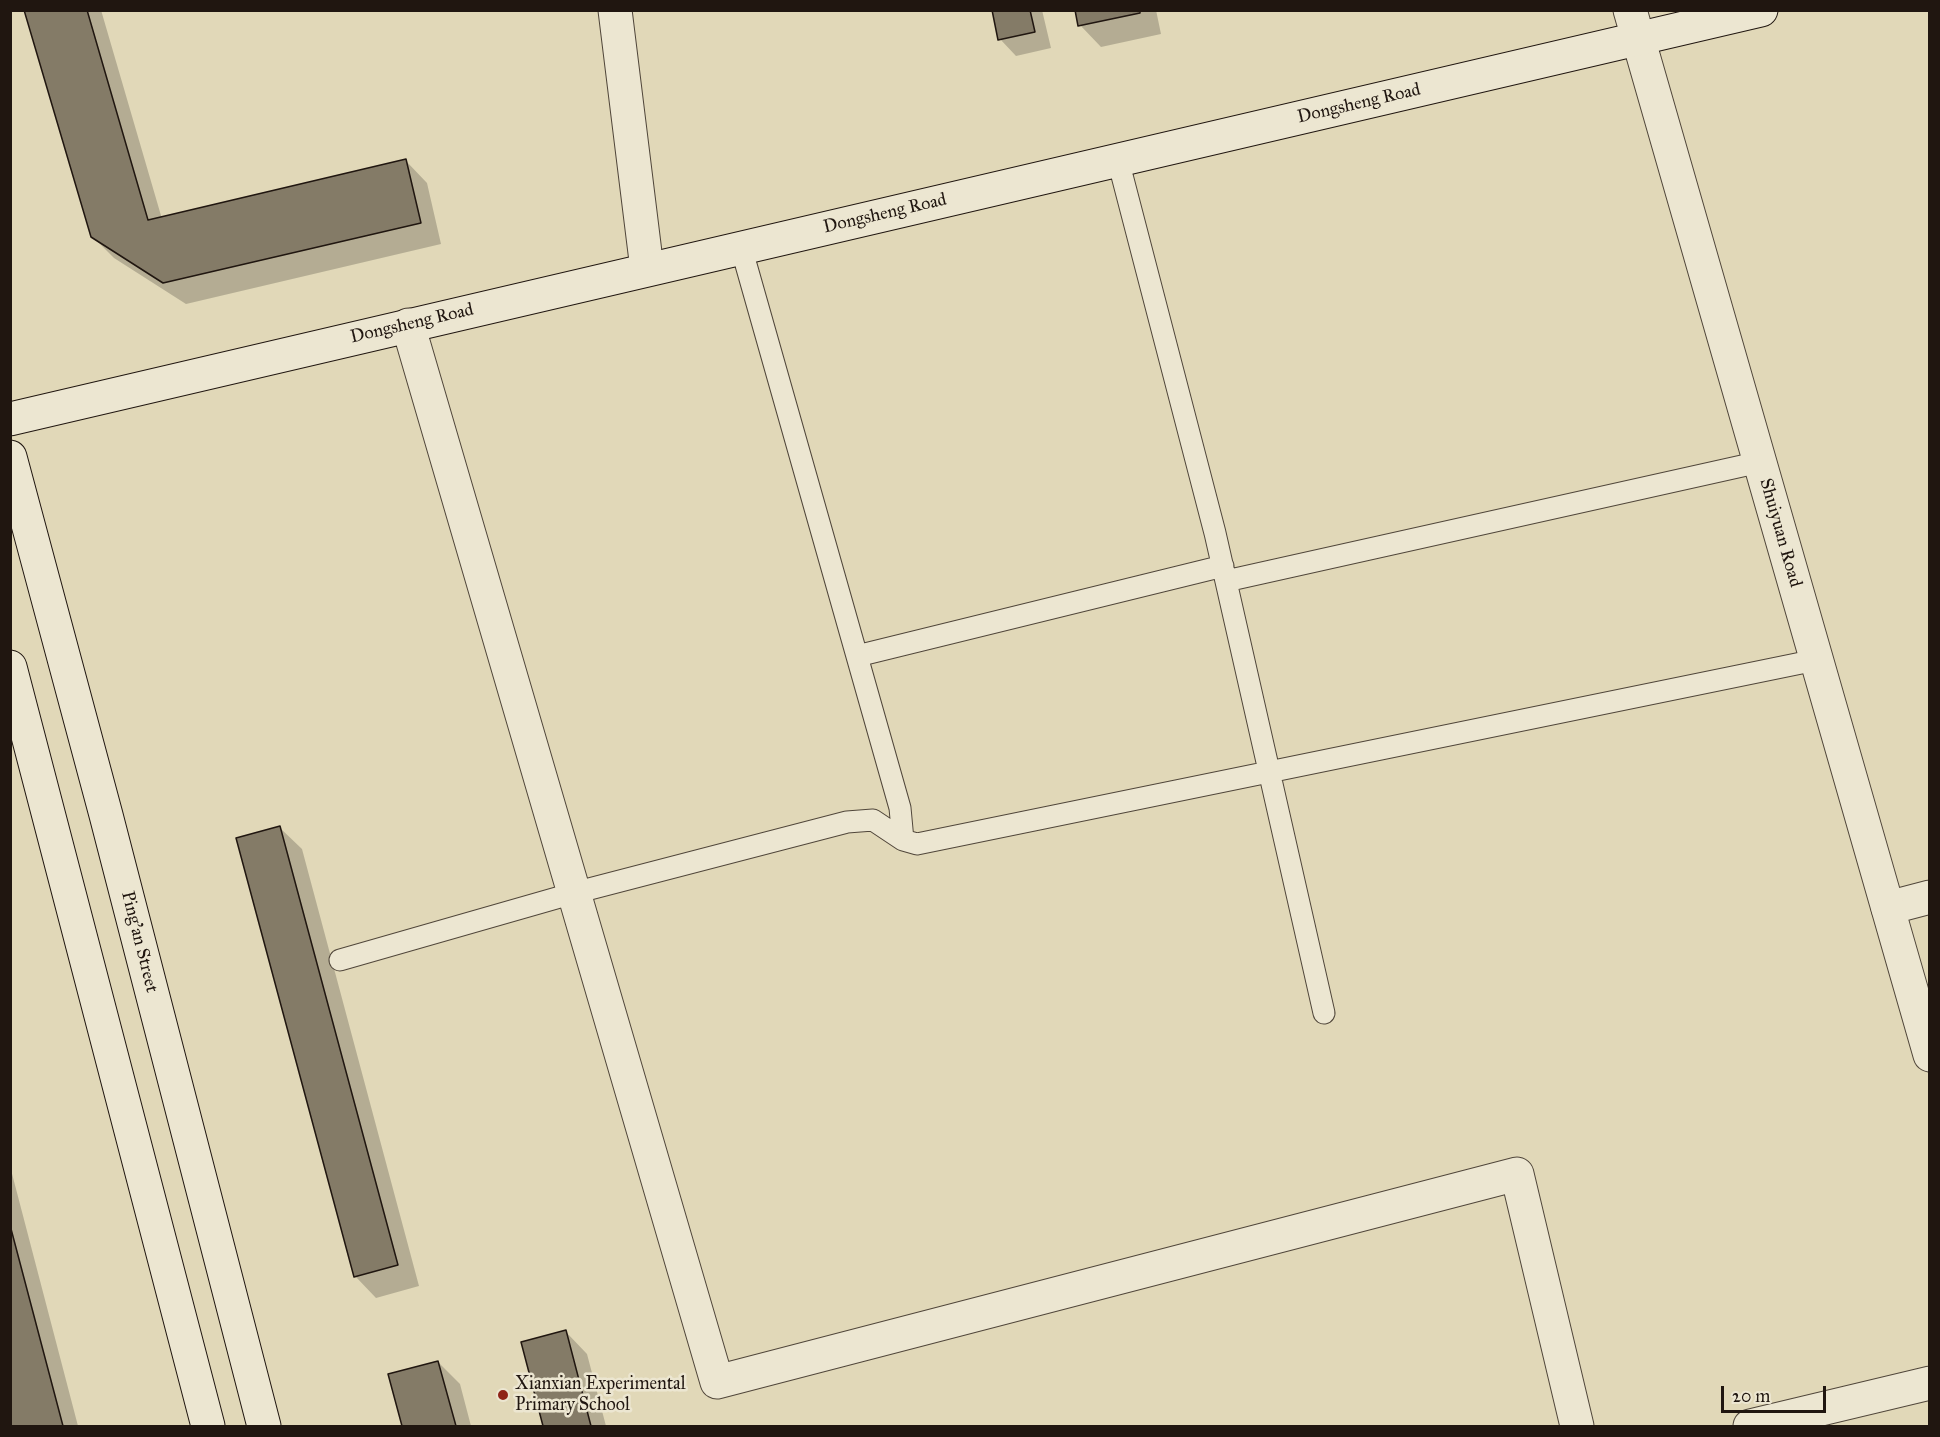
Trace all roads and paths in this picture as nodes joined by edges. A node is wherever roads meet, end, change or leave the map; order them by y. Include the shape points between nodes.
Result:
1 (615, 10) edge
2 (1761, 10) edge
3 (1634, 25) edge
4 (1118, 160) junction
5 (741, 247) junction
6 (647, 269) junction
7 (408, 325) junction
8 (10, 418) edge
9 (10, 458) edge
10 (1760, 462) junction
11 (1224, 573) junction
12 (857, 657) junction
13 (1816, 660) junction
14 (10, 667) edge
15 (1269, 772) junction
16 (903, 840) junction
17 (574, 893) junction
18 (1929, 897) edge
19 (1888, 908) junction
20 (340, 960) dead end
21 (1324, 1013) dead end
22 (1929, 1054) edge
23 (1929, 1383) edge
24 (208, 1426) edge
25 (264, 1426) edge
26 (1577, 1426) edge
27 (1750, 1426) edge

1 - 6 street
2 - 3 street, Dongsheng Road
3 - 4 street, Dongsheng Road
3 - 10 street, Shuiyuan Road
4 - 5 street, Dongsheng Road
4 - 11 lane
5 - 6 street, Dongsheng Road
5 - 12 lane
6 - 7 street, Dongsheng Road
7 - 8 street, Dongsheng Road
7 - 17 street
9 - 25 street, Ping'an Street
10 - 11 lane
10 - 13 street, Shuiyuan Road
11 - 12 lane
11 - 15 lane
12 - 16 lane via 900,808
13 - 15 lane
13 - 19 street, Shuiyuan Road
14 - 24 street
15 - 16 lane via 917,844
15 - 21 lane
16 - 17 lane via 873,820 847,822
17 - 20 lane
17 - 26 street via 717,1382 1517,1174
18 - 19 street
19 - 22 street, Shuiyuan Road
23 - 27 street

